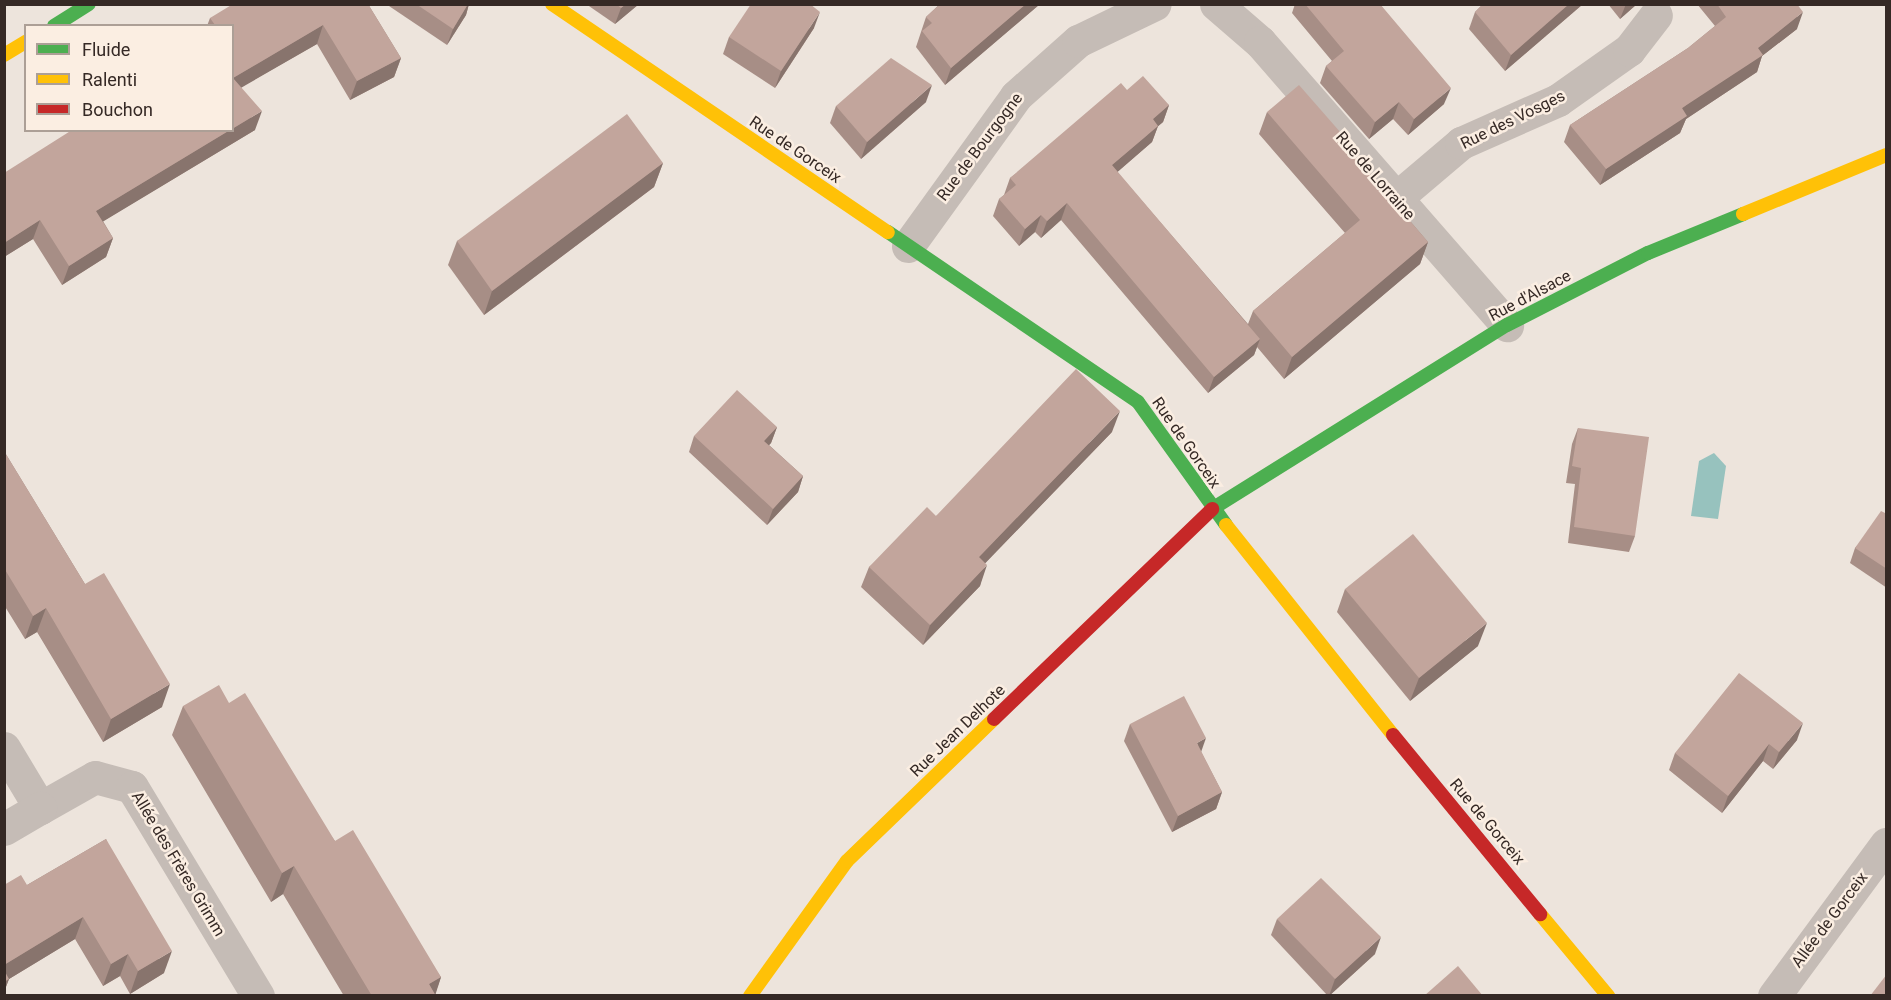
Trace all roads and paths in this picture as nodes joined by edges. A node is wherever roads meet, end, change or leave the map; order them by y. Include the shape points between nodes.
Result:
1 (89, 4) edge
2 (552, 4) edge
3 (1155, 4) edge
4 (1216, 4) edge
5 (1656, 15) dead end
6 (57, 24) edge
7 (24, 43) edge
8 (4, 55) edge
9 (1887, 155) edge
10 (1395, 199) junction
11 (908, 246) junction
12 (1507, 325) junction
13 (1212, 509) junction
14 (4, 748) edge
15 (40, 808) junction
16 (4, 829) edge
17 (1887, 844) edge
18 (258, 996) edge
19 (750, 996) edge
20 (1608, 996) edge
21 (1773, 996) edge

1 - 6 street
2 - 11 street, Rue de Gorceix
3 - 11 street, Rue de Bourgogne via 1078,41 1016,96
4 - 10 street, Rue de Lorraine via 1260,42
5 - 10 street, Rue des Vosges via 1629,50 1558,100 1461,143
7 - 8 street
9 - 12 street, Rue d'Alsace via 1648,253
10 - 12 street, Rue de Lorraine
11 - 13 street, Rue de Gorceix via 1138,402
12 - 13 street, Rue d'Alsace
13 - 19 street, Rue Jean Delhote via 847,861
13 - 20 street, Rue de Gorceix
14 - 15 street
15 - 16 street, Allée des Frères Grimm
15 - 18 street, Allée des Frères Grimm via 95,777 132,787
17 - 21 street, Allée de Gorceix

